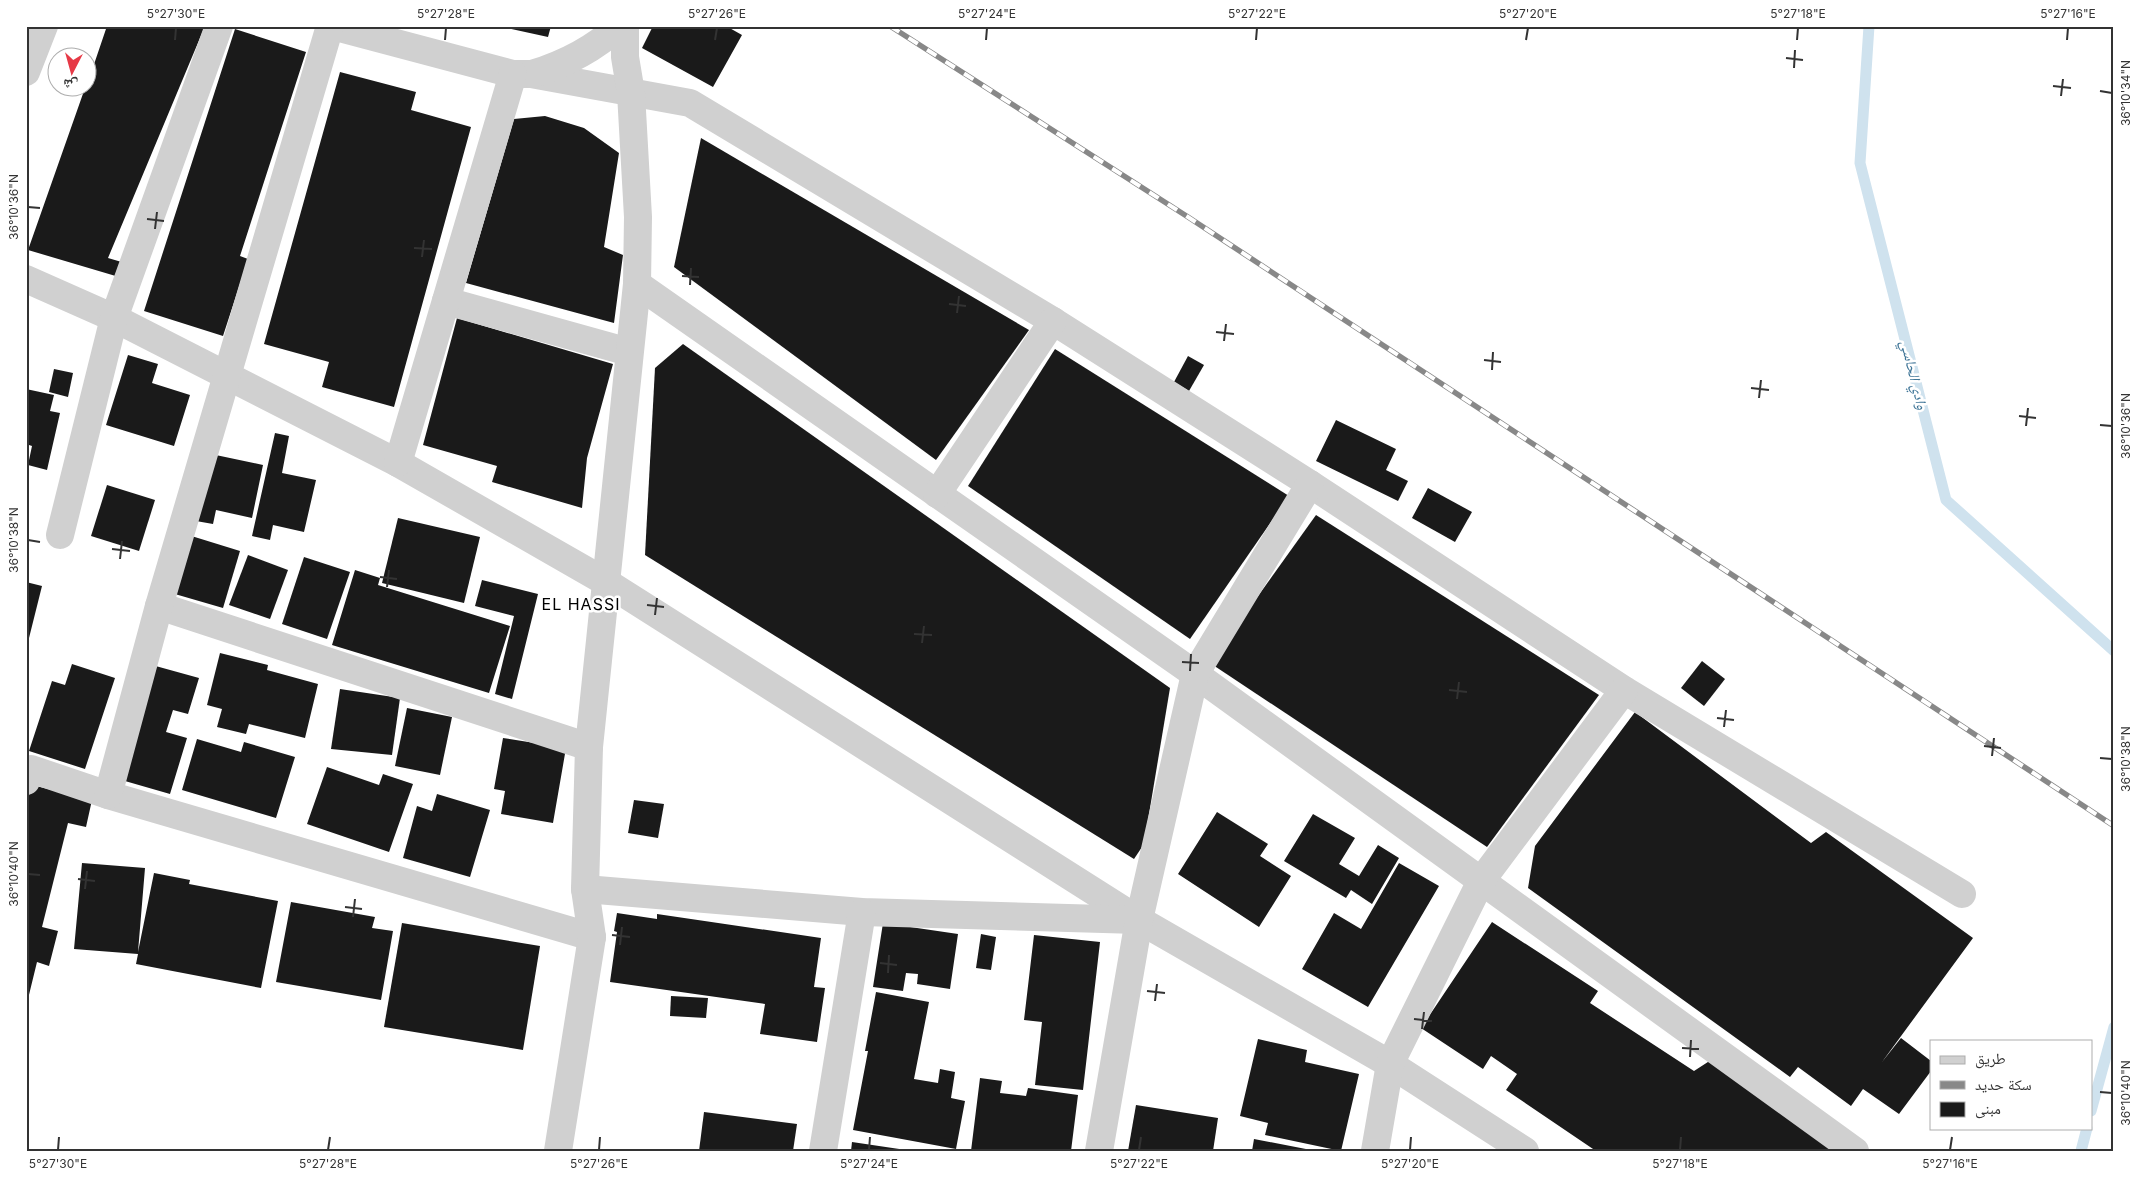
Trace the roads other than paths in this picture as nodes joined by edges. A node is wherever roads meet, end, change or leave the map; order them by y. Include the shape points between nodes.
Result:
1 (44, 26) edge
2 (219, 26) edge
3 (331, 26) edge
4 (620, 26) edge
5 (625, 26) edge
6 (26, 72) edge
7 (522, 74) junction
8 (631, 94) junction
9 (26, 279) edge
10 (637, 284) junction
11 (446, 301) junction
12 (114, 318) junction
13 (1053, 321) junction
14 (629, 352) junction
15 (227, 374) junction
16 (398, 463) junction
17 (1310, 484) junction
18 (937, 494) junction
19 (60, 535) dead end
20 (606, 582) junction
21 (159, 606) junction
22 (1195, 674) junction
23 (1624, 690) junction
24 (590, 748) junction
25 (26, 781) edge
26 (108, 795) junction
27 (1481, 881) junction
28 (585, 889) junction
29 (1962, 894) dead end
30 (862, 912) junction
31 (1139, 920) junction
32 (592, 937) junction
33 (1390, 1064) junction
34 (558, 1151) edge
35 (823, 1151) edge
36 (1099, 1151) edge
37 (1375, 1151) edge
38 (1525, 1151) edge
39 (1854, 1151) edge

1 - 6 street
2 - 12 street
3 - 7 street
3 - 15 street
4 - 7 street via 604,40 558,66
5 - 8 street via 625,57
7 - 8 street
7 - 11 street
8 - 10 street via 638,217
8 - 13 street via 690,103
9 - 12 street
10 - 14 street
10 - 18 street
11 - 14 street
11 - 16 street
12 - 15 street
12 - 19 street
13 - 17 street
13 - 18 street
14 - 20 street
15 - 16 street
15 - 21 street
16 - 20 street
17 - 22 street
17 - 23 street
18 - 22 street
20 - 24 street
20 - 31 street
21 - 24 street
21 - 26 street
22 - 27 street
22 - 31 street
23 - 27 street
23 - 29 street
24 - 28 street
25 - 26 street via 30,769
26 - 32 street
27 - 33 street
27 - 39 street
28 - 30 street
28 - 32 street
30 - 31 street
30 - 35 street
31 - 33 street
31 - 36 street
32 - 34 street
33 - 37 street
33 - 38 street

